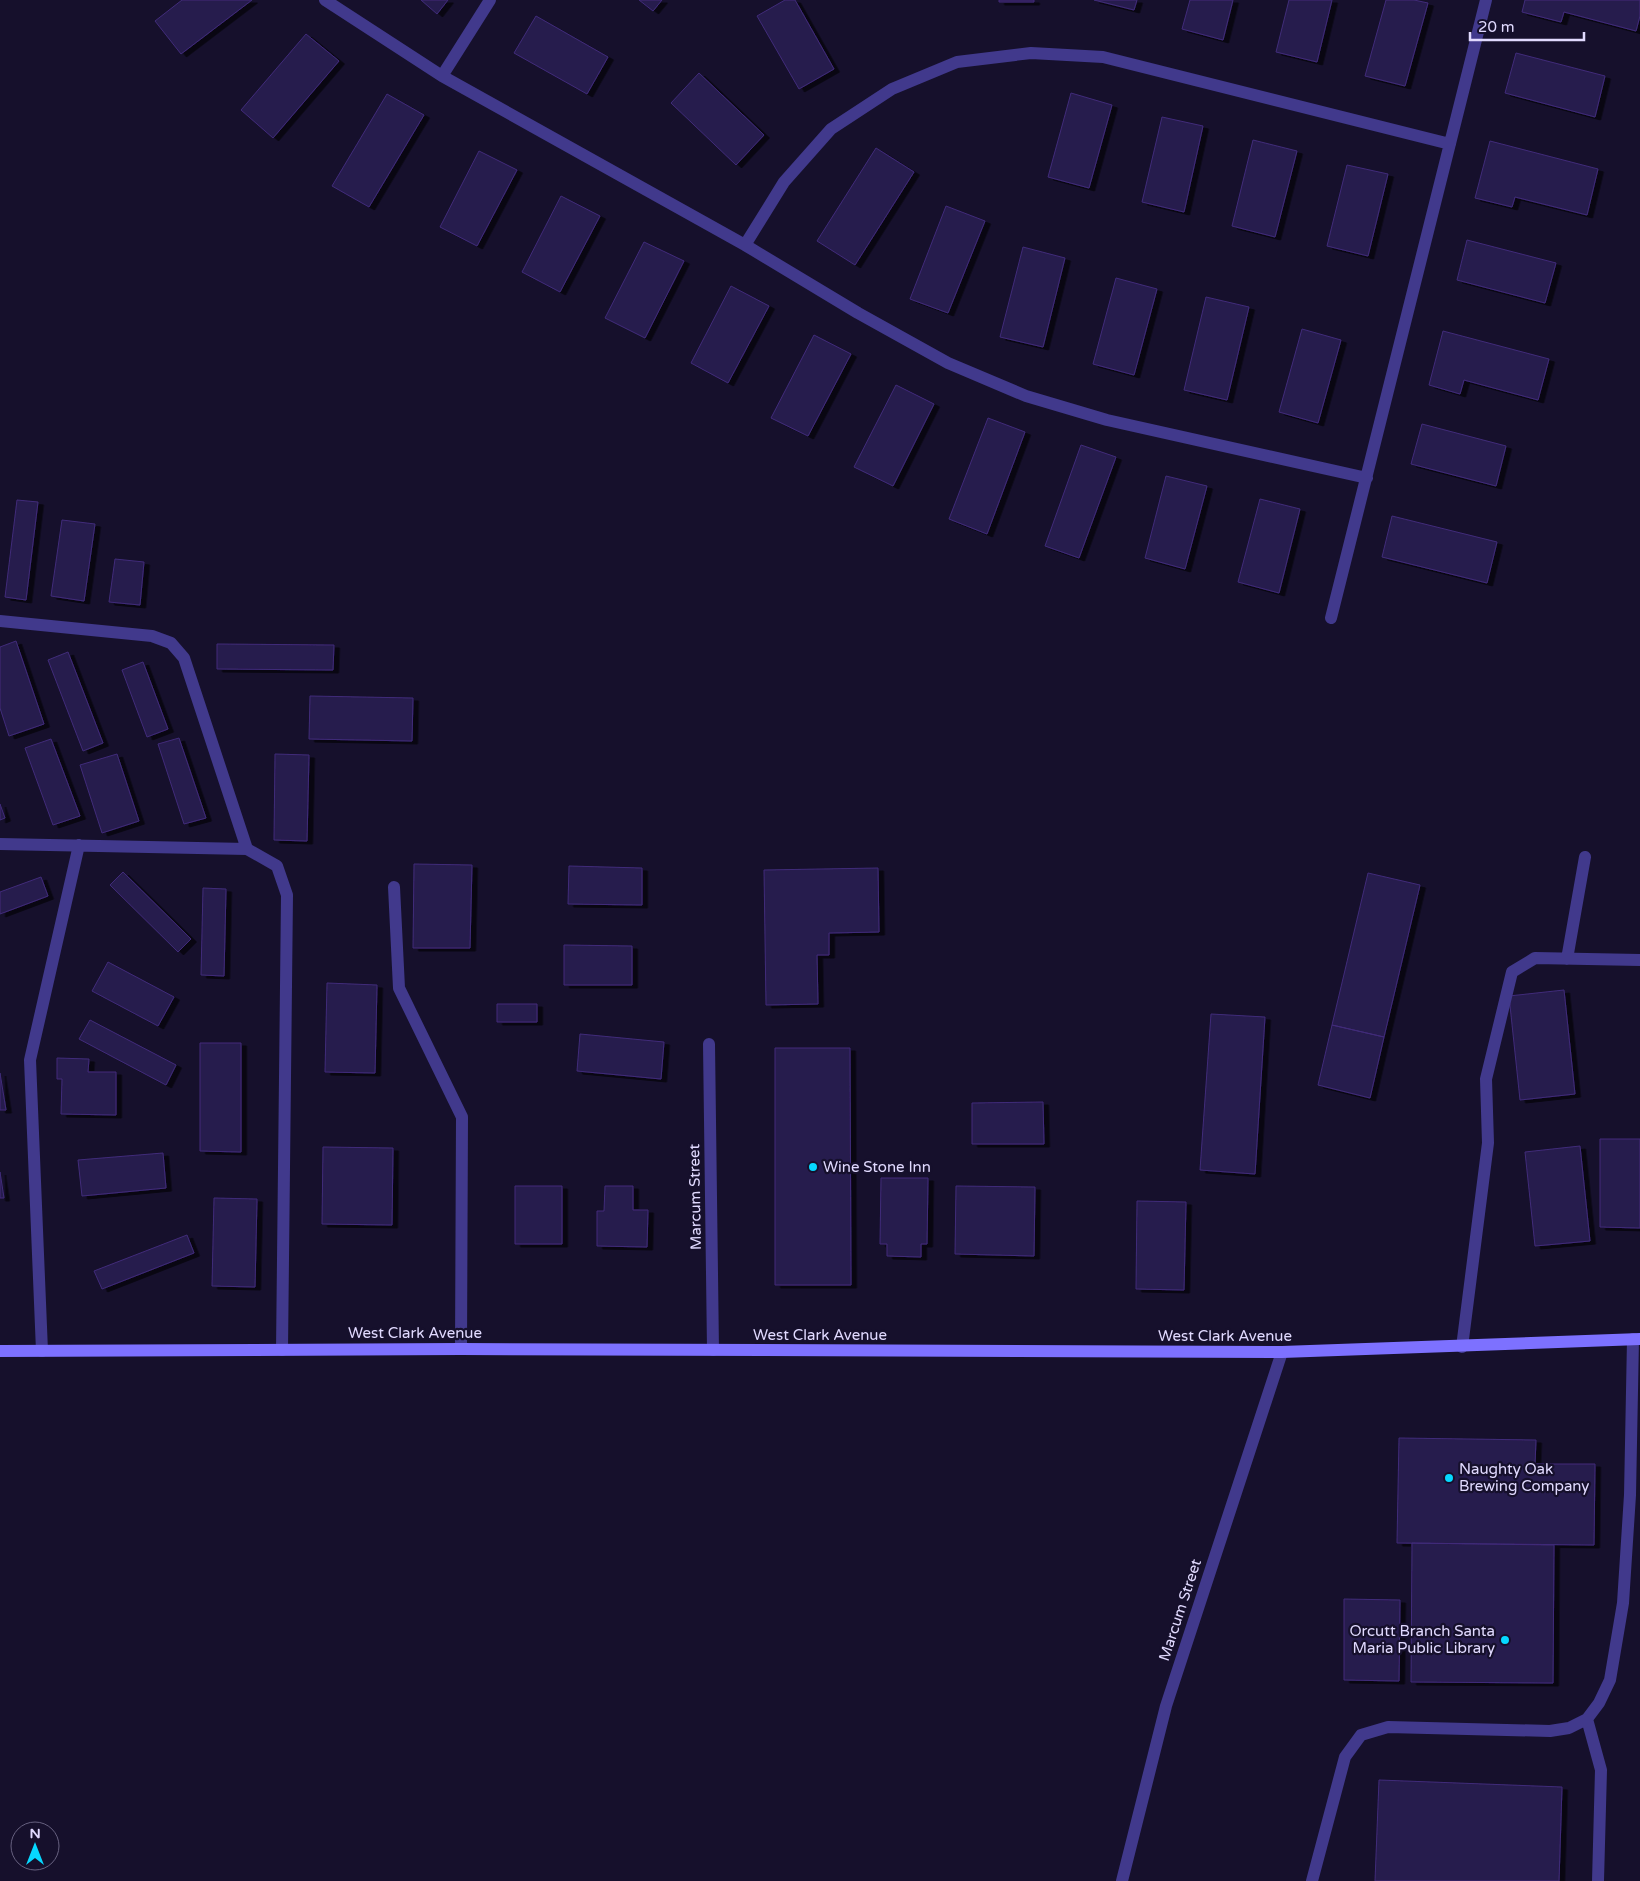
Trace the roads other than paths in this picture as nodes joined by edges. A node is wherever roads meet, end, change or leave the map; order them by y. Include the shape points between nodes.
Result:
1 (325, 0) edge
2 (490, 0) edge
3 (1486, 0) edge
4 (442, 76) junction
5 (1450, 144) junction
6 (745, 245) junction
7 (1366, 478) junction
8 (1331, 618) dead end
9 (0, 621) edge
10 (0, 844) edge
11 (79, 846) junction
12 (248, 849) junction
13 (1585, 857) dead end
14 (394, 886) dead end
15 (1567, 959) junction
16 (1640, 960) edge
17 (709, 1044) dead end
18 (1636, 1339) edge
19 (1462, 1347) junction
20 (461, 1349) junction
21 (282, 1350) junction
22 (713, 1350) junction
23 (0, 1351) edge
24 (42, 1351) junction
25 (1282, 1352) junction
26 (1587, 1719) junction
27 (1122, 1881) edge
28 (1312, 1881) edge
29 (1598, 1881) edge

1 - 4 street
2 - 4 street
3 - 5 street
4 - 6 street
5 - 6 street via 1103,57 1030,53 957,62 892,89 831,129 784,182
5 - 7 street
6 - 7 street via 948,362 1026,396 1107,420
7 - 8 street
9 - 12 street via 152,636 171,643 184,658
10 - 11 street
11 - 12 street
11 - 24 street via 30,1060
12 - 21 street via 277,866 287,895
13 - 15 street
14 - 20 street via 399,988 462,1117
15 - 16 street
15 - 19 street via 1535,958 1512,972 1486,1079 1488,1143
17 - 22 street, Marcum Street
18 - 19 main road, West Clark Avenue
18 - 26 street via 1623,1603 1610,1680
19 - 25 main road, West Clark Avenue
20 - 21 main road, West Clark Avenue
20 - 22 main road, West Clark Avenue
21 - 24 main road, West Clark Avenue
22 - 25 main road, West Clark Avenue
23 - 24 main road, West Clark Avenue
25 - 27 street, Marcum Street via 1166,1706
26 - 28 street via 1569,1728 1550,1731 1388,1727 1361,1736 1345,1757
26 - 29 street via 1601,1770

